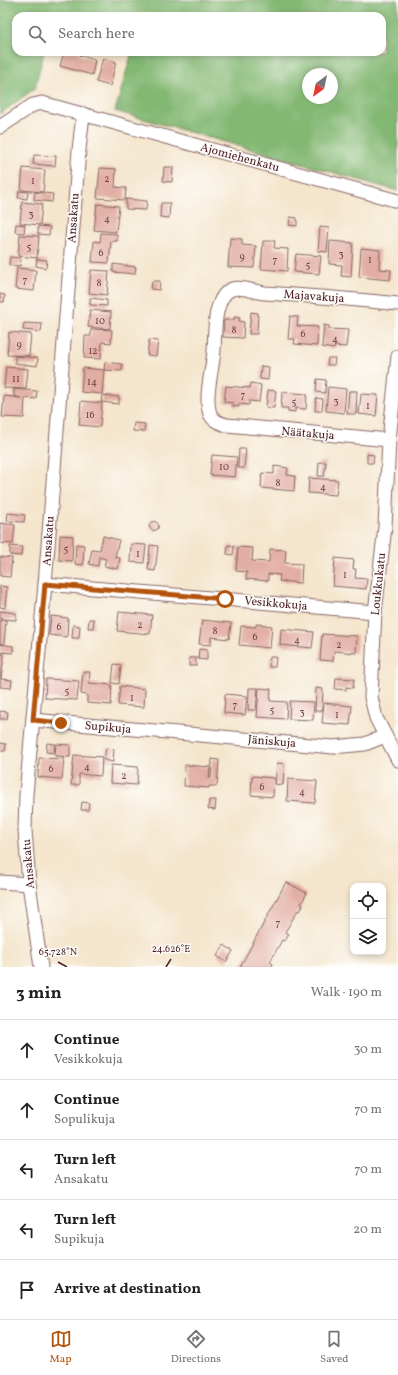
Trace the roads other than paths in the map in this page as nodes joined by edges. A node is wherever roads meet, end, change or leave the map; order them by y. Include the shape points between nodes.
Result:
1 (83, 114) junction
2 (0, 127) edge
3 (398, 200) edge
4 (398, 304) edge
5 (398, 356) edge
6 (227, 426) joint
7 (389, 440) junction
8 (45, 584) junction
9 (375, 612) junction
10 (33, 720) junction
11 (158, 731) joint
12 (385, 736) junction
13 (398, 760) edge
14 (0, 882) edge
15 (29, 884) junction
16 (41, 967) edge

1 - 2 street, Ajomiehenkatu via 42,103 33,105
1 - 3 street, Ajomiehenkatu
1 - 8 street, Ansakatu
4 - 6 street, Majavakuja via 237,288 231,290 224,295 217,310 208,401 213,419
5 - 7 street, Loukkukatu
6 - 7 street, Näätakuja
7 - 9 street, Loukkukatu via 385,527
8 - 9 street, Vesikkokuja
8 - 10 street, Ansakatu
9 - 12 street, Loukkukatu via 372,697 376,718
10 - 11 street, Supikuja
10 - 15 street, Ansakatu via 25,830
11 - 12 street, Jäniskuja via 333,746 365,744
12 - 13 street, Loukkukatu
14 - 15 street
15 - 16 street, Ansakatu

